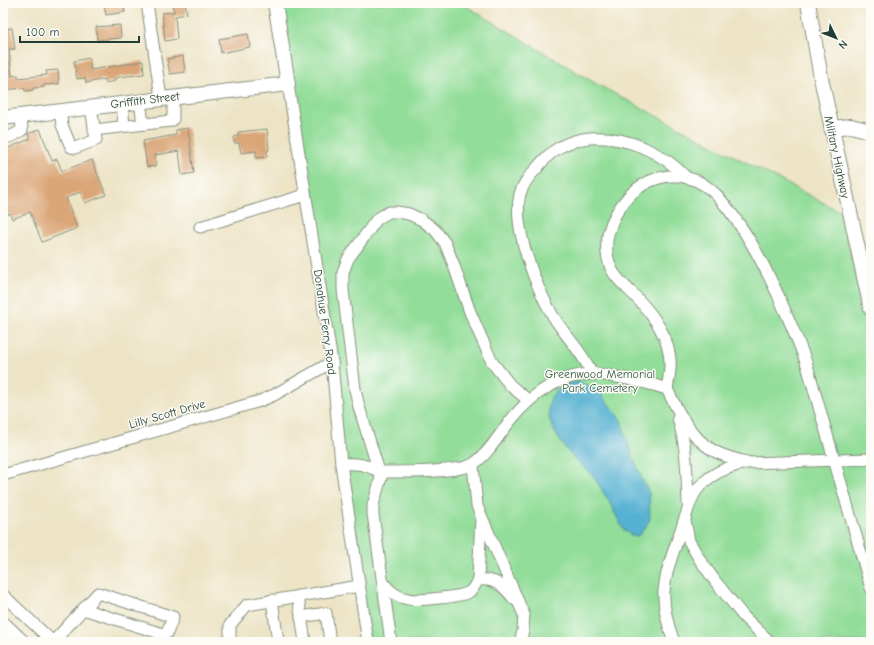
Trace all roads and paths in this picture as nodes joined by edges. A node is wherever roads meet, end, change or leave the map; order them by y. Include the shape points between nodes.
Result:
1 (147, 3) edge
2 (275, 3) edge
3 (808, 3) edge
4 (288, 84) junction
5 (167, 97) junction
6 (140, 101) junction
7 (122, 103) junction
8 (91, 107) junction
9 (60, 111) junction
10 (21, 116) junction
11 (3, 118) edge
12 (143, 124) junction
13 (124, 126) junction
14 (831, 128) junction
15 (94, 130) junction
16 (871, 131) edge
17 (3, 139) edge
18 (688, 178) junction
19 (305, 195) junction
20 (200, 227) dead end
21 (871, 309) edge
22 (332, 362) junction
23 (592, 374) junction
24 (667, 389) junction
25 (529, 401) junction
26 (675, 406) junction
27 (871, 459) edge
28 (834, 460) junction
29 (750, 463) junction
30 (341, 464) junction
31 (473, 465) junction
32 (380, 472) junction
33 (3, 476) edge
34 (686, 513) junction
35 (481, 515) junction
36 (478, 580) junction
37 (383, 582) junction
38 (359, 586) junction
39 (871, 588) edge
40 (3, 595) edge
41 (298, 596) junction
42 (272, 600) junction
43 (84, 609) junction
44 (524, 615) junction
45 (301, 617) junction
46 (3, 625) edge
47 (21, 642) edge
48 (53, 642) edge
49 (230, 642) edge
50 (278, 642) edge
51 (305, 642) edge
52 (330, 642) edge
53 (368, 642) edge
54 (391, 642) edge
55 (520, 642) edge
56 (674, 642) edge
57 (770, 642) edge

1 - 5 street
2 - 4 main road, Donahue Ferry Road
3 - 14 main road, Military Highway
4 - 5 main road, Griffith Street
4 - 19 street, Donahue Ferry Road
5 - 6 main road, Griffith Street
5 - 12 street via 173,119
6 - 7 main road, Griffith Street
6 - 12 street
7 - 8 main road, Griffith Street
7 - 13 street
8 - 9 main road, Griffith Street
8 - 15 street
9 - 10 main road, Griffith Street
9 - 15 street via 62,125 71,146 75,148 94,142
10 - 11 main road, Griffith Street
10 - 17 street via 22,130
12 - 13 street
13 - 15 street
14 - 16 main road via 851,126
14 - 21 main road, Military Highway
18 - 23 street via 650,149 619,140 594,138 572,140 562,145 538,166 524,185 519,205 521,232 527,256 544,300 587,361
18 - 24 street via 665,177 634,191 618,210 607,234 606,248 613,272 650,312 663,335 671,367
18 - 28 street via 707,186 715,193 734,216 760,257 800,345
19 - 20 street
19 - 22 street, Donahue Ferry Road
22 - 30 street, Donahue Ferry Road
22 - 33 street, Lilly Scott Drive via 260,401
23 - 24 street
23 - 25 street via 561,380
24 - 26 street
25 - 31 street
25 - 32 street via 510,385 492,362 470,312 445,243 435,230 422,220 409,214 389,212 377,219 367,232 343,272 355,389
26 - 29 street via 694,434 713,450
26 - 34 street via 687,459
27 - 28 street
28 - 29 street
28 - 39 street
29 - 34 street via 733,466 711,477 694,494
30 - 32 street via 357,463
30 - 38 street, Donahue Ferry Road
31 - 32 street via 457,469
31 - 35 street via 475,496
32 - 37 street via 380,485 373,505 373,514
34 - 56 street via 664,591 667,620
34 - 57 street via 689,541 704,566 744,617
35 - 36 street
35 - 44 street
36 - 37 street via 465,594 414,600 388,590
36 - 44 street via 494,580 502,586
37 - 54 street
38 - 41 street
38 - 53 street, Donahue Ferry Road
40 - 48 street
41 - 42 street
41 - 45 street
42 - 49 street via 247,605 230,625
42 - 50 street
43 - 43 street via 98,593 173,617 167,633 163,634
43 - 48 street
44 - 55 street
45 - 51 street
45 - 52 street via 326,613
46 - 47 highway

